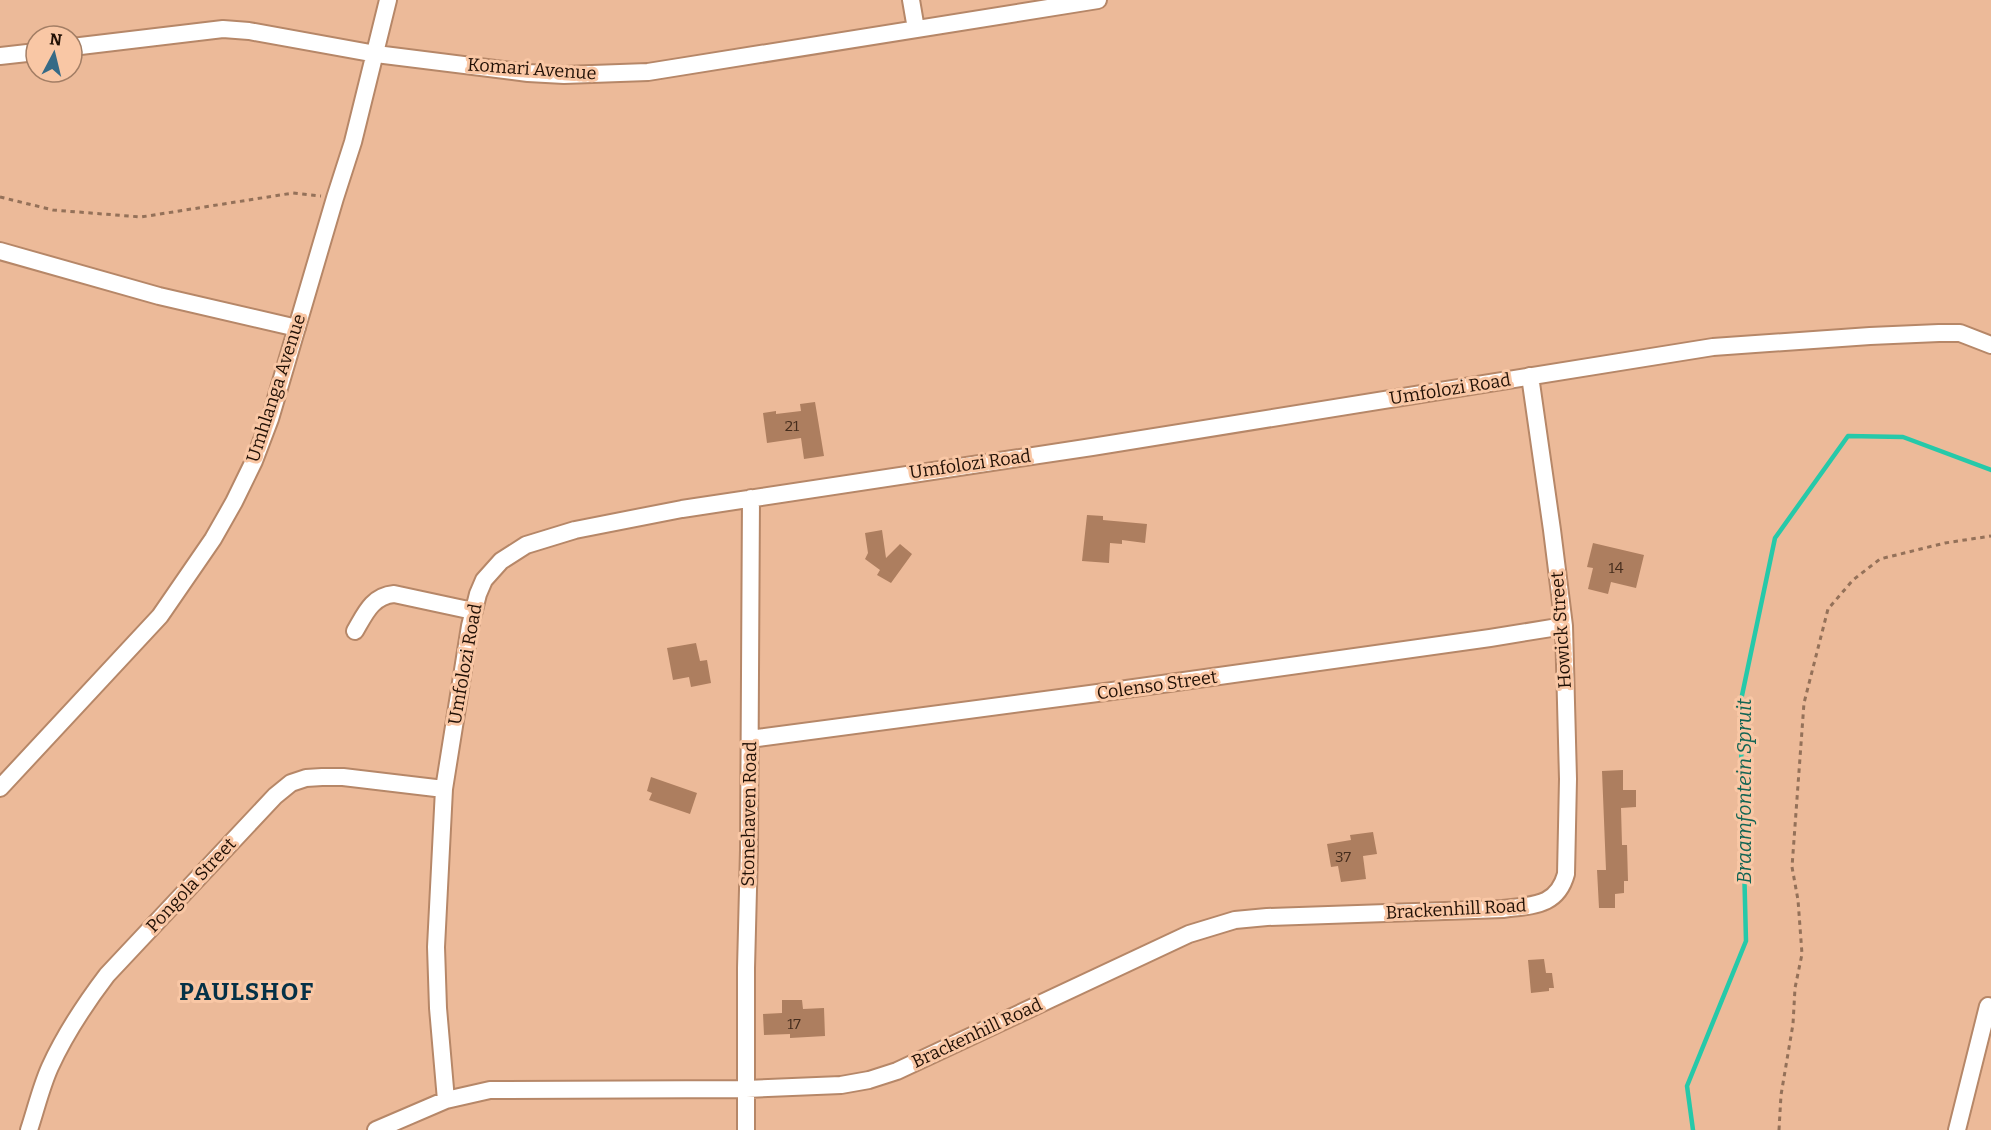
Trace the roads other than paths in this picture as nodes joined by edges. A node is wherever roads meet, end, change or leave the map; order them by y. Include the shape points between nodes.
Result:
1 (388, 0) edge
2 (911, 0) edge
3 (1098, 0) edge
4 (916, 29) junction
5 (84, 46) edge
6 (24, 53) edge
7 (376, 54) junction
8 (0, 56) edge
9 (0, 251) edge
10 (297, 328) junction
11 (1991, 345) edge
12 (1530, 376) junction
13 (751, 498) junction
14 (473, 611) junction
15 (1563, 626) junction
16 (355, 631) dead end
17 (750, 739) junction
18 (0, 788) edge
19 (444, 789) junction
20 (1563, 886) joint
21 (1988, 1006) dead end
22 (1984, 1054) edge
23 (746, 1089) junction
24 (446, 1100) junction
25 (30, 1130) edge
26 (376, 1130) edge
27 (746, 1130) edge
28 (1956, 1130) edge

1 - 7 street, Umhlanga Avenue
2 - 4 street
3 - 4 street, Komari Avenue
4 - 7 street, Komari Avenue via 648,72 605,75 528,73
5 - 7 street, Komari Avenue via 223,29
6 - 8 street
7 - 10 street, Umhlanga Avenue
9 - 10 street via 159,296
10 - 18 street, Umhlanga Avenue via 254,460 213,539 160,616
11 - 12 street, Umfolozi Road via 1960,333 1836,338 1713,347
12 - 13 street, Umfolozi Road
12 - 15 street, Howick Street
13 - 14 street, Umfolozi Road via 575,530 526,545 488,575
13 - 17 street, Stonehaven Road
14 - 16 street via 386,595 372,604
14 - 19 street, Umfolozi Road
15 - 17 street, Colenso Street
15 - 20 street, Howick Street via 1568,860
17 - 23 street, Stonehaven Road
19 - 24 street, Umfolozi Road via 436,947
19 - 25 street, Pongola Street via 322,777 291,783 275,796 107,975 83,1006 49,1070
20 - 23 street, Brackenhill Road via 1547,901 1503,909 1234,920 1146,952 897,1071 840,1085
21 - 22 street
22 - 28 street
23 - 24 street, Brackenhill Road via 508,1089
23 - 27 street, Stonehaven Road
24 - 26 street, Brackenhill Road

